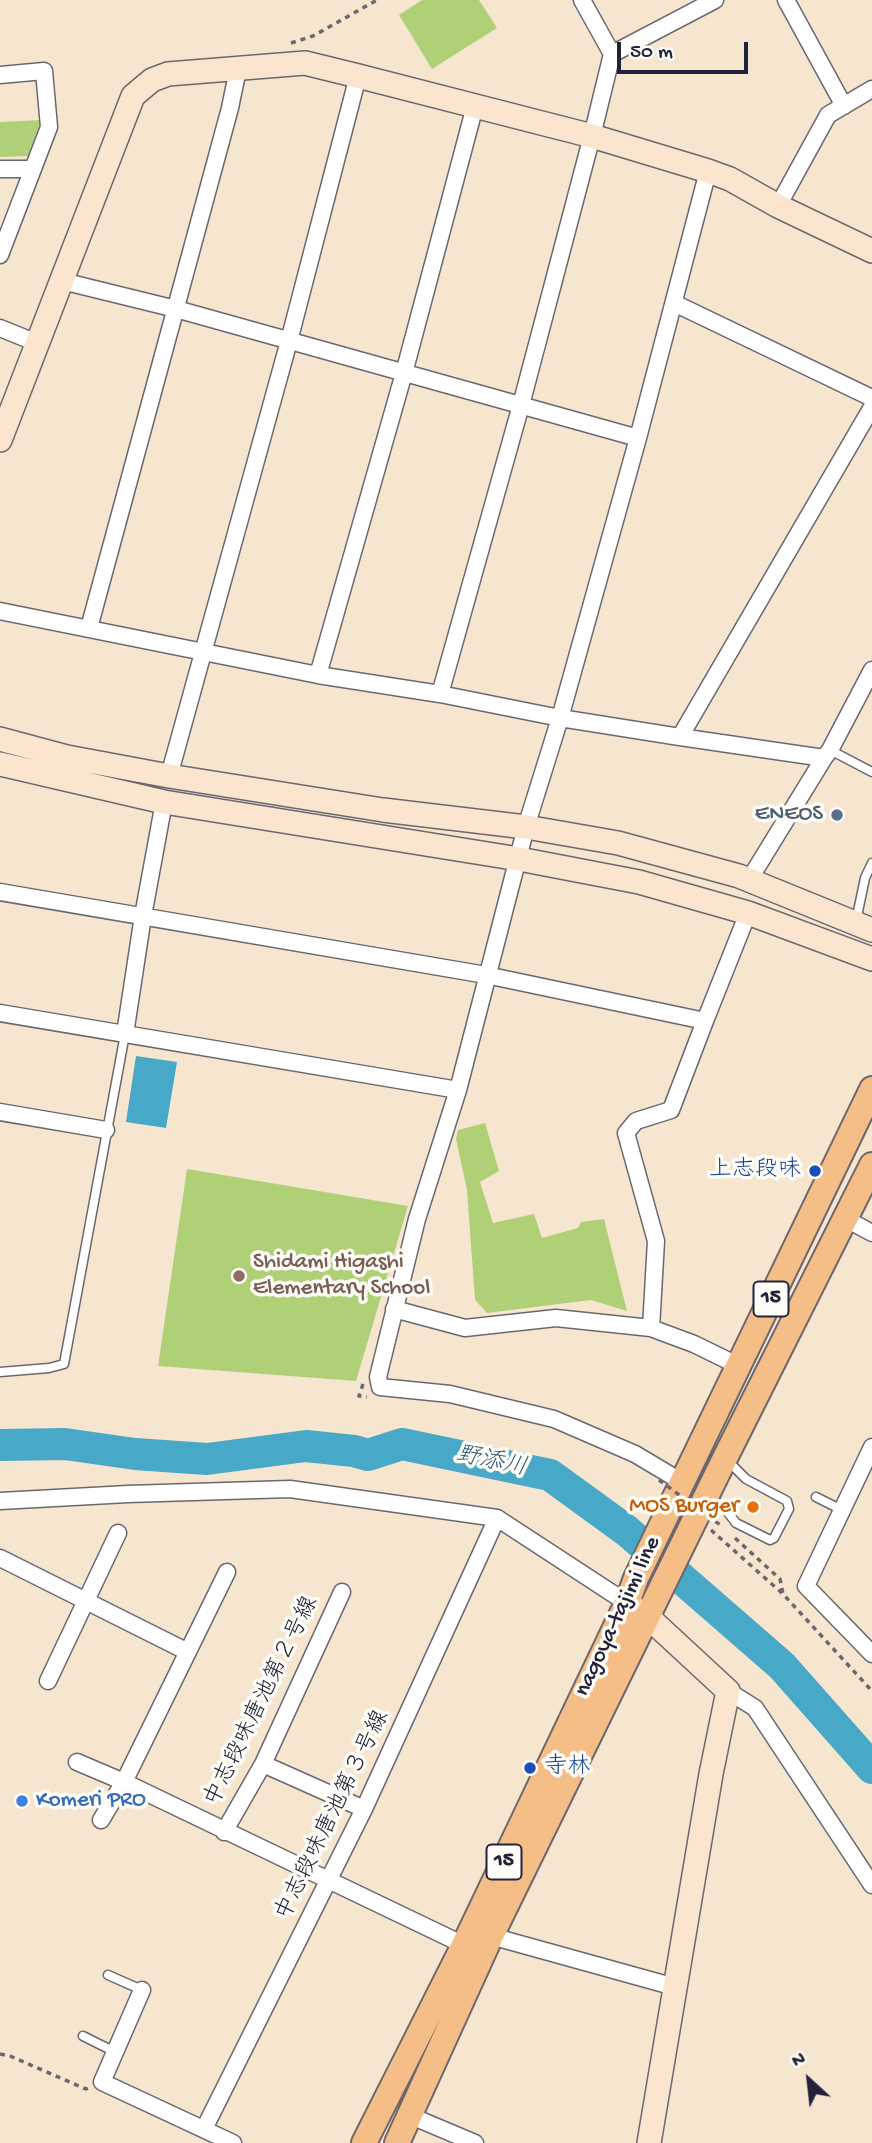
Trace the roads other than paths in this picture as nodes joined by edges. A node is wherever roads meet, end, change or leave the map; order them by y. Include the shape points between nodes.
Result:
1 (582, 0) edge
2 (715, 0) edge
3 (786, 0) edge
4 (612, 54) junction
5 (238, 69) junction
6 (0, 75) edge
7 (358, 76) junction
8 (872, 89) edge
9 (475, 106) junction
10 (844, 106) junction
11 (592, 136) junction
12 (0, 169) edge
13 (32, 169) junction
14 (708, 171) junction
15 (778, 205) junction
16 (872, 251) edge
17 (0, 255) edge
18 (62, 281) junction
19 (674, 303) junction
20 (176, 309) junction
21 (0, 328) edge
22 (289, 341) junction
23 (37, 343) junction
24 (404, 373) junction
25 (872, 398) edge
26 (521, 405) junction
27 (872, 407) edge
28 (638, 438) junction
29 (0, 440) edge
30 (0, 611) edge
31 (89, 628) junction
32 (204, 653) junction
33 (872, 670) edge
34 (318, 675) junction
35 (440, 694) junction
36 (559, 718) junction
37 (680, 737) junction
38 (0, 739) edge
39 (827, 754) junction
40 (0, 764) edge
41 (872, 772) edge
42 (169, 776) junction
43 (164, 802) junction
44 (526, 827) junction
45 (519, 859) junction
46 (872, 863) edge
47 (749, 880) junction
48 (0, 892) edge
49 (748, 913) junction
50 (143, 916) junction
51 (864, 927) edge
52 (872, 959) edge
53 (486, 975) junction
54 (0, 1013) edge
55 (705, 1021) junction
56 (125, 1034) junction
57 (872, 1089) edge
58 (458, 1090) junction
59 (0, 1112) edge
60 (106, 1130) junction
61 (872, 1165) edge
62 (846, 1219) junction
63 (872, 1233) edge
64 (394, 1309) junction
65 (651, 1328) junction
66 (739, 1366) junction
67 (0, 1372) edge
68 (872, 1447) edge
69 (725, 1458) junction
70 (671, 1481) junction
71 (816, 1497) dead end
72 (0, 1501) edge
73 (842, 1510) junction
74 (698, 1513) junction
75 (497, 1518) junction
76 (118, 1533) dead end
77 (0, 1558) edge
78 (227, 1572) dead end
79 (342, 1592) dead end
80 (85, 1600) junction
81 (627, 1603) junction
82 (648, 1617) junction
83 (188, 1651) junction
84 (872, 1654) edge
85 (48, 1681) dead end
86 (728, 1691) junction
87 (77, 1762) dead end
88 (263, 1764) junction
89 (124, 1782) junction
90 (364, 1809) junction
91 (102, 1820) dead end
92 (225, 1832) junction
93 (329, 1881) junction
94 (872, 1885) edge
95 (491, 1937) junction
96 (464, 1945) junction
97 (108, 1975) dead end
98 (675, 1987) junction
99 (142, 1990) joint
100 (83, 2036) dead end
101 (115, 2052) junction
102 (411, 2116) junction
103 (204, 2129) junction
104 (233, 2143) edge
105 (364, 2143) edge
106 (397, 2143) edge
107 (475, 2143) edge
108 (649, 2143) edge

1 - 4 street
2 - 4 street
3 - 10 street
4 - 11 street
5 - 7 street via 305,63
5 - 18 street via 168,74 133,96
5 - 20 street
6 - 13 street via 44,71 50,127
7 - 9 street
7 - 22 street
8 - 10 street
9 - 11 street
9 - 24 street
10 - 15 street via 828,115
11 - 14 street
11 - 26 street
12 - 13 street
13 - 17 street
14 - 15 street
14 - 19 street
15 - 16 street
18 - 20 street
18 - 23 street
19 - 25 street
19 - 28 street
20 - 22 street
20 - 31 street
21 - 23 street
22 - 24 street
22 - 32 street
23 - 29 street
24 - 26 street
24 - 34 street
26 - 28 street
26 - 35 street
27 - 37 street
28 - 36 street
30 - 31 street
31 - 32 street
32 - 34 street
32 - 42 street
33 - 39 street
34 - 35 street
35 - 36 street
36 - 37 street
36 - 44 street
37 - 39 street
38 - 42 street
39 - 41 lane
39 - 47 street
40 - 43 street
42 - 44 street
43 - 45 street
43 - 50 street
44 - 45 street
44 - 47 street via 618,843
45 - 49 street via 639,882
45 - 53 street
46 - 51 lane via 865,878
47 - 51 street
48 - 50 street
49 - 52 street
49 - 55 street
50 - 53 street
50 - 56 street
53 - 55 street
53 - 58 street
54 - 56 street
55 - 65 street via 671,1111 636,1121 626,1133 656,1241
56 - 58 street
56 - 60 lane
57 - 66 main road, nagoya-tajimi line / 15
58 - 64 street
59 - 60 street
60 - 67 lane via 64,1364
61 - 62 main road, nagoya-tajimi line / 15
62 - 63 street
62 - 69 main road, nagoya-tajimi line / 15
64 - 65 street via 465,1328 556,1318
64 - 70 street via 377,1377 380,1387 450,1394 554,1419 635,1454
65 - 66 street
66 - 70 main road, nagoya-tajimi line / 15
68 - 73 street
69 - 74 main road, nagoya-tajimi line / 15
69 - 74 lane via 746,1479 787,1502 789,1509 770,1540 736,1523 726,1510
70 - 81 main road, nagoya-tajimi line / 15 via 670,1508
71 - 73 lane
72 - 75 street via 290,1489
73 - 84 street via 806,1586
74 - 82 main road, nagoya-tajimi line / 15
75 - 81 street
75 - 90 street, 中志段味唐池第３号線
76 - 80 street
77 - 80 street
78 - 83 street
79 - 88 street, 中志段味唐池第２号線
80 - 83 street
80 - 85 street
81 - 82 street
81 - 96 main road, nagoya-tajimi line / 15
82 - 86 street
82 - 95 main road, nagoya-tajimi line / 15
83 - 89 street
86 - 94 street via 755,1709
86 - 98 street
87 - 89 street
88 - 90 street
88 - 92 street, 中志段味唐池第２号線
89 - 91 street
89 - 92 street
90 - 93 street, 中志段味唐池第３号線
92 - 93 street
93 - 96 street
93 - 103 street, 中志段味唐池第３号線
95 - 98 street
95 - 102 main road, nagoya-tajimi line / 15
96 - 105 main road, nagoya-tajimi line / 15
97 - 99 lane
98 - 108 street
99 - 101 street
100 - 101 lane
101 - 103 street via 102,2082
102 - 106 main road, nagoya-tajimi line / 15
102 - 107 street
103 - 104 street

